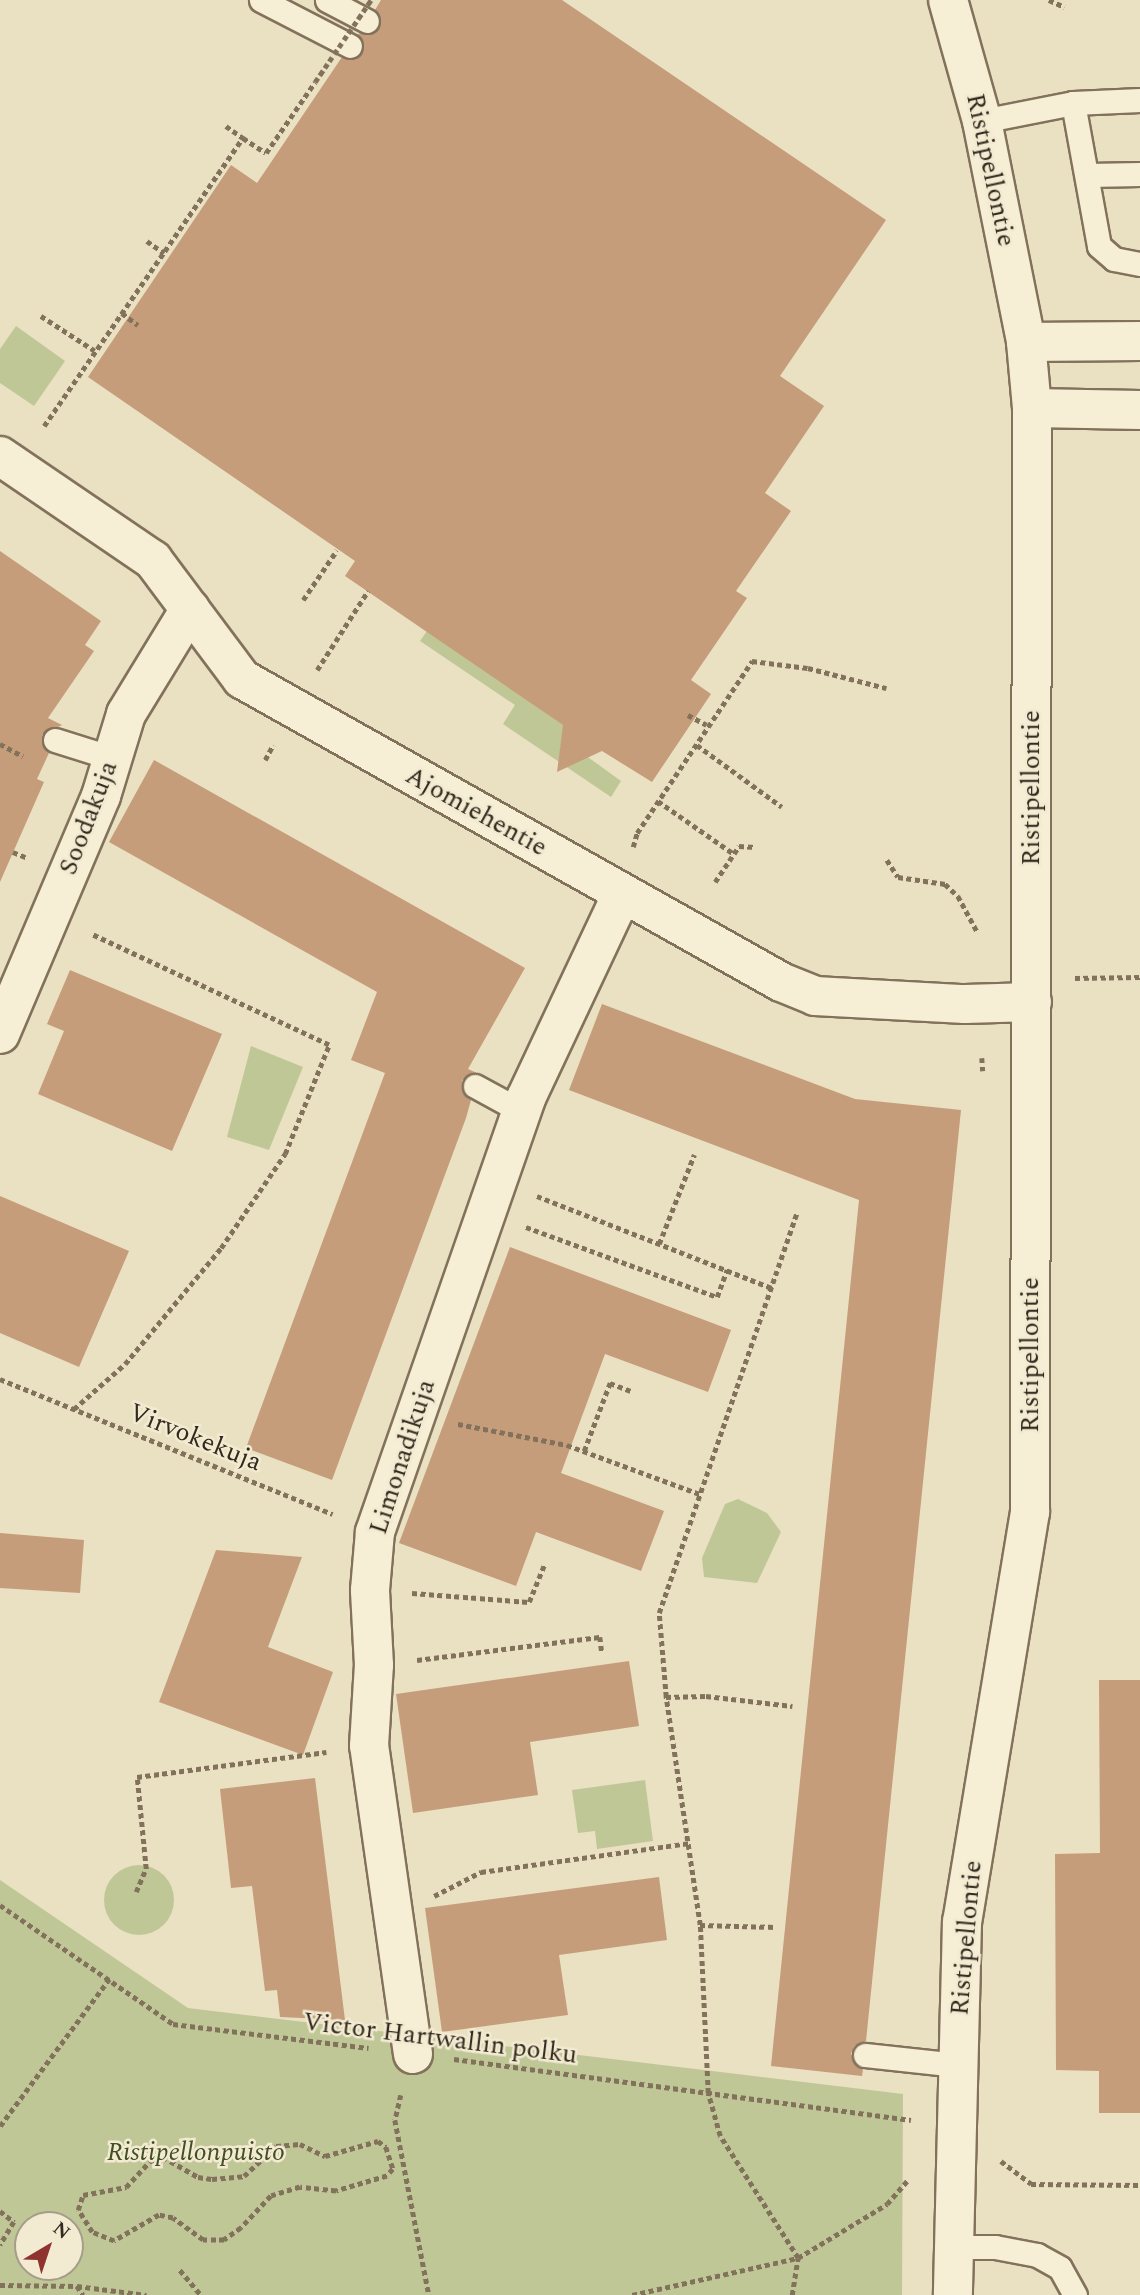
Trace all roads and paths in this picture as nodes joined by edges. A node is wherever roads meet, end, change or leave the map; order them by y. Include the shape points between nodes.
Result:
1 (261, 0) edge
2 (327, 0) edge
3 (948, 0) edge
4 (1049, 0) edge
5 (1065, 8) dead end
6 (369, 10) edge
7 (350, 46) dead end
8 (1140, 100) edge
9 (1073, 103) junction
10 (982, 121) junction
11 (226, 126) dead end
12 (243, 138) junction
13 (1140, 174) edge
14 (1088, 175) junction
15 (147, 241) dead end
16 (164, 253) junction
17 (1140, 264) edge
18 (122, 313) junction
19 (41, 316) dead end
20 (138, 325) dead end
21 (1140, 341) edge
22 (1026, 342) junction
23 (95, 351) junction
24 (1032, 408) junction
25 (1140, 410) edge
26 (44, 426) dead end
27 (0, 456) edge
28 (337, 550) dead end
29 (368, 591) dead end
30 (303, 600) dead end
31 (191, 609) junction
32 (312, 678) dead end
33 (886, 688) dead end
34 (688, 715) dead end
35 (708, 726) junction
36 (55, 740) dead end
37 (697, 745) junction
38 (112, 758) junction
39 (658, 801) junction
40 (782, 807) dead end
41 (636, 833) dead end
42 (755, 846) dead end
43 (734, 854) junction
44 (887, 860) dead end
45 (715, 882) dead end
46 (622, 894) junction
47 (50, 915) junction
48 (978, 933) dead end
49 (1140, 977) edge
50 (1074, 978) dead end
51 (1032, 1002) junction
52 (0, 1034) edge
53 (982, 1058) dead end
54 (984, 1079) dead end
55 (475, 1086) dead end
56 (521, 1111) junction
57 (694, 1154) dead end
58 (491, 1197) junction
59 (797, 1213) dead end
60 (659, 1244) junction
61 (727, 1270) junction
62 (772, 1288) junction
63 (0, 1379) edge
64 (631, 1391) dead end
65 (74, 1409) junction
66 (415, 1416) junction
67 (584, 1451) junction
68 (702, 1495) junction
69 (375, 1532) junction
70 (545, 1563) dead end
71 (370, 1590) junction
72 (602, 1653) dead end
73 (374, 1665) junction
74 (667, 1697) junction
75 (792, 1706) dead end
76 (369, 1746) junction
77 (689, 1843) junction
78 (136, 1892) dead end
79 (0, 1905) edge
80 (393, 1918) junction
81 (700, 1925) junction
82 (775, 1927) dead end
83 (109, 1979) junction
84 (413, 2054) junction
85 (864, 2055) dead end
86 (912, 2059) junction
87 (957, 2065) junction
88 (708, 2093) junction
89 (911, 2120) junction
90 (0, 2126) edge
91 (911, 2132) dead end
92 (402, 2153) junction
93 (955, 2156) junction
94 (389, 2157) junction
95 (1140, 2185) edge
96 (0, 2211) edge
97 (0, 2245) edge
98 (954, 2247) junction
99 (798, 2258) junction
100 (180, 2270) dead end
101 (0, 2286) edge
102 (76, 2286) junction
103 (83, 2295) edge
104 (146, 2295) edge
105 (201, 2295) edge
106 (429, 2295) edge
107 (632, 2295) edge
108 (792, 2295) edge
109 (953, 2295) edge
110 (1075, 2295) edge

1 - 7 lane
2 - 6 lane
3 - 10 street, Ristipellontie
4 - 5 path
6 - 12 path, bridge via 266,153
8 - 9 lane
9 - 10 lane
9 - 14 lane
10 - 22 street, Ristipellontie
11 - 12 path
12 - 16 path
13 - 14 lane
14 - 17 lane via 1099,246 1114,259
15 - 16 path
16 - 18 path
18 - 20 path
18 - 23 path
19 - 23 path
21 - 22 street
22 - 24 street, Ristipellontie
23 - 26 path
24 - 25 street
24 - 51 street, Ristipellontie
27 - 31 street, Ajomiehentie via 153,560
28 - 30 path
29 - 32 path
31 - 38 street, Soodakuja via 140,686
31 - 46 street, Ajomiehentie via 242,679
33 - 35 path via 808,668 752,660
34 - 35 path
35 - 37 path
36 - 38 lane
37 - 39 path
37 - 40 path
38 - 47 street, Soodakuja via 102,796
39 - 41 path
39 - 43 path
42 - 43 path via 739,846
43 - 45 path
44 - 48 path via 898,877 946,884 958,895
46 - 51 street, Ajomiehentie via 781,982 815,996 965,1004
46 - 56 street, Limonadikuja
47 - 52 street, Soodakuja
47 - 65 path via 329,1045 285,1154 221,1248 125,1364
49 - 50 path
51 - 87 street, Ristipellontie via 1030,1513 962,1921
53 - 54 path
55 - 56 lane
56 - 58 street, Limonadikuja
57 - 60 path
58 - 60 path
58 - 61 path via 717,1297
58 - 66 street, Limonadikuja
59 - 62 path
60 - 61 path
61 - 62 path
62 - 68 path
63 - 65 path, Virvokekuja
64 - 67 path via 610,1383
65 - 69 path, Virvokekuja
66 - 67 path
66 - 69 street, Limonadikuja
67 - 68 path
68 - 74 path via 659,1613
69 - 71 street, Limonadikuja
70 - 71 path via 529,1602
71 - 73 street, Limonadikuja
72 - 73 path via 600,1637
73 - 76 street, Limonadikuja
74 - 75 path via 706,1696
74 - 77 path
76 - 78 path via 137,1777 145,1869
76 - 80 street, Limonadikuja
77 - 80 path via 481,1872
77 - 81 path
79 - 83 path, Victor Hartwallin polku
80 - 84 street, Limonadikuja
81 - 82 path
81 - 88 path
83 - 84 path, Victor Hartwallin polku via 184,2027
83 - 90 path
84 - 88 path, Victor Hartwallin polku
84 - 92 path via 395,2120
85 - 86 lane
86 - 87 lane
86 - 89 path
87 - 93 street, Ristipellontie
88 - 89 path, Victor Hartwallin polku
88 - 99 path via 720,2136
89 - 91 path
92 - 94 path
92 - 106 path
93 - 95 path via 996,2157 1031,2184
93 - 98 street, Ristipellontie
93 - 99 path via 909,2155 908,2184 887,2204
94 - 94 path via 393,2169 387,2176 337,2192 300,2187 271,2196 242,2228 223,2240 203,2240 173,2218 159,2215 114,2241 92,2232 78,2210 83,2195 126,2187 150,2161 163,2157 198,2177 212,2179 244,2176 276,2147 300,2144 325,2156 378,2141
96 - 97 path via 15,2222
98 - 109 street, Ristipellontie
98 - 110 lane via 995,2246 1037,2255 1060,2267
99 - 107 path
99 - 108 path
100 - 105 path
101 - 102 path
102 - 103 path
102 - 104 path

